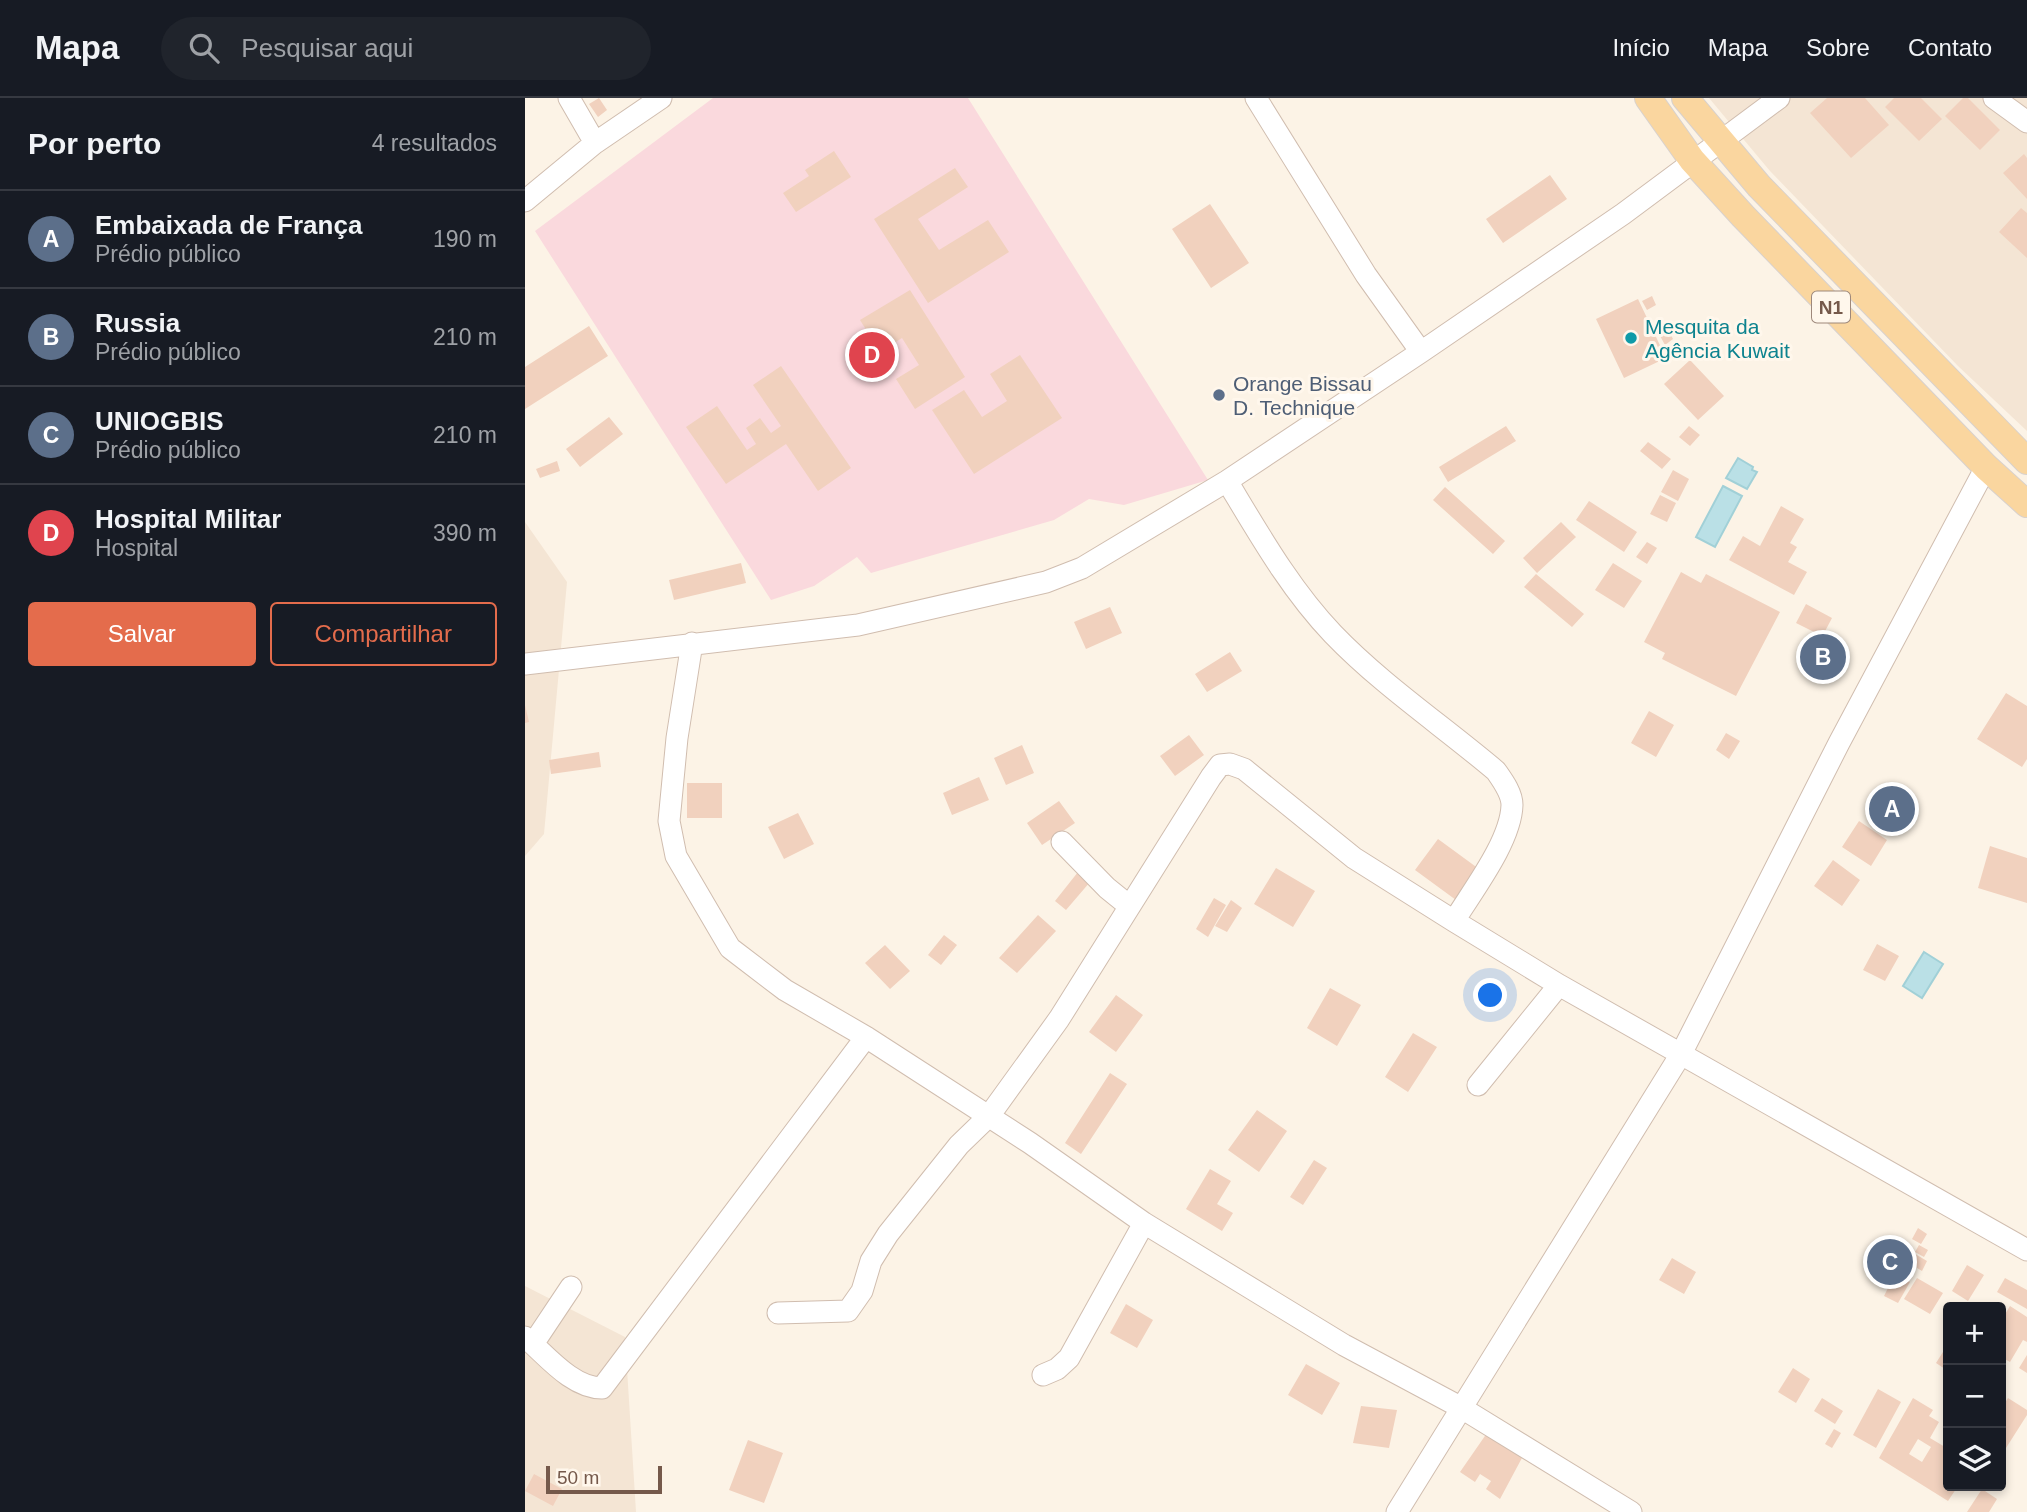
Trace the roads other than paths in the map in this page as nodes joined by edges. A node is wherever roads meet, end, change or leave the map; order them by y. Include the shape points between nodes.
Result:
1 (569, 98) edge
2 (661, 98) edge
3 (1256, 98) edge
4 (1648, 98) edge
5 (1685, 98) edge
6 (1779, 98) edge
7 (1994, 98) edge
8 (2027, 122) edge
9 (1720, 141) junction
10 (595, 143) junction
11 (1692, 160) junction
12 (525, 201) edge
13 (1421, 352) junction
14 (2027, 461) edge
15 (1986, 467) junction
16 (1227, 481) junction
17 (2027, 504) edge
18 (692, 643) junction
19 (525, 664) edge
20 (1062, 842) dead end
21 (1128, 905) junction
22 (1454, 921) junction
23 (1559, 985) junction
24 (866, 1037) junction
25 (1681, 1054) junction
26 (1478, 1084) dead end
27 (989, 1116) junction
28 (1144, 1223) junction
29 (2027, 1250) edge
30 (571, 1287) dead end
31 (778, 1313) dead end
32 (529, 1340) edge
33 (1043, 1375) dead end
34 (1460, 1407) junction
35 (1397, 1512) edge
36 (1631, 1512) edge

1 - 10 street
2 - 10 street
3 - 13 street via 1366,275
4 - 11 main road, N1
5 - 9 main road, N1
6 - 9 street
7 - 8 street
9 - 11 street
9 - 14 main road, N1
10 - 12 street
11 - 13 street via 1623,214
11 - 15 main road, N1
13 - 16 street
15 - 17 main road, N1
15 - 25 street
16 - 18 street via 1109,555 1046,582 858,625
16 - 22 street via 1299,594 1333,634 1496,771 1507,787 1512,803 1506,831
18 - 19 street
18 - 24 street via 669,821 676,856 730,948 785,990
20 - 21 street
21 - 22 street via 1210,777 1220,765 1230,764 1244,769 1354,858
21 - 27 street via 1059,1019
22 - 23 street
23 - 25 street
23 - 26 street
24 - 27 street
24 - 32 street via 602,1388 590,1388 571,1377
25 - 29 street
25 - 34 street
27 - 28 street
27 - 31 street via 959,1145 888,1234 848,1311
28 - 33 street via 1069,1358
28 - 34 street via 1345,1345
30 - 32 street
34 - 35 street
34 - 36 street

